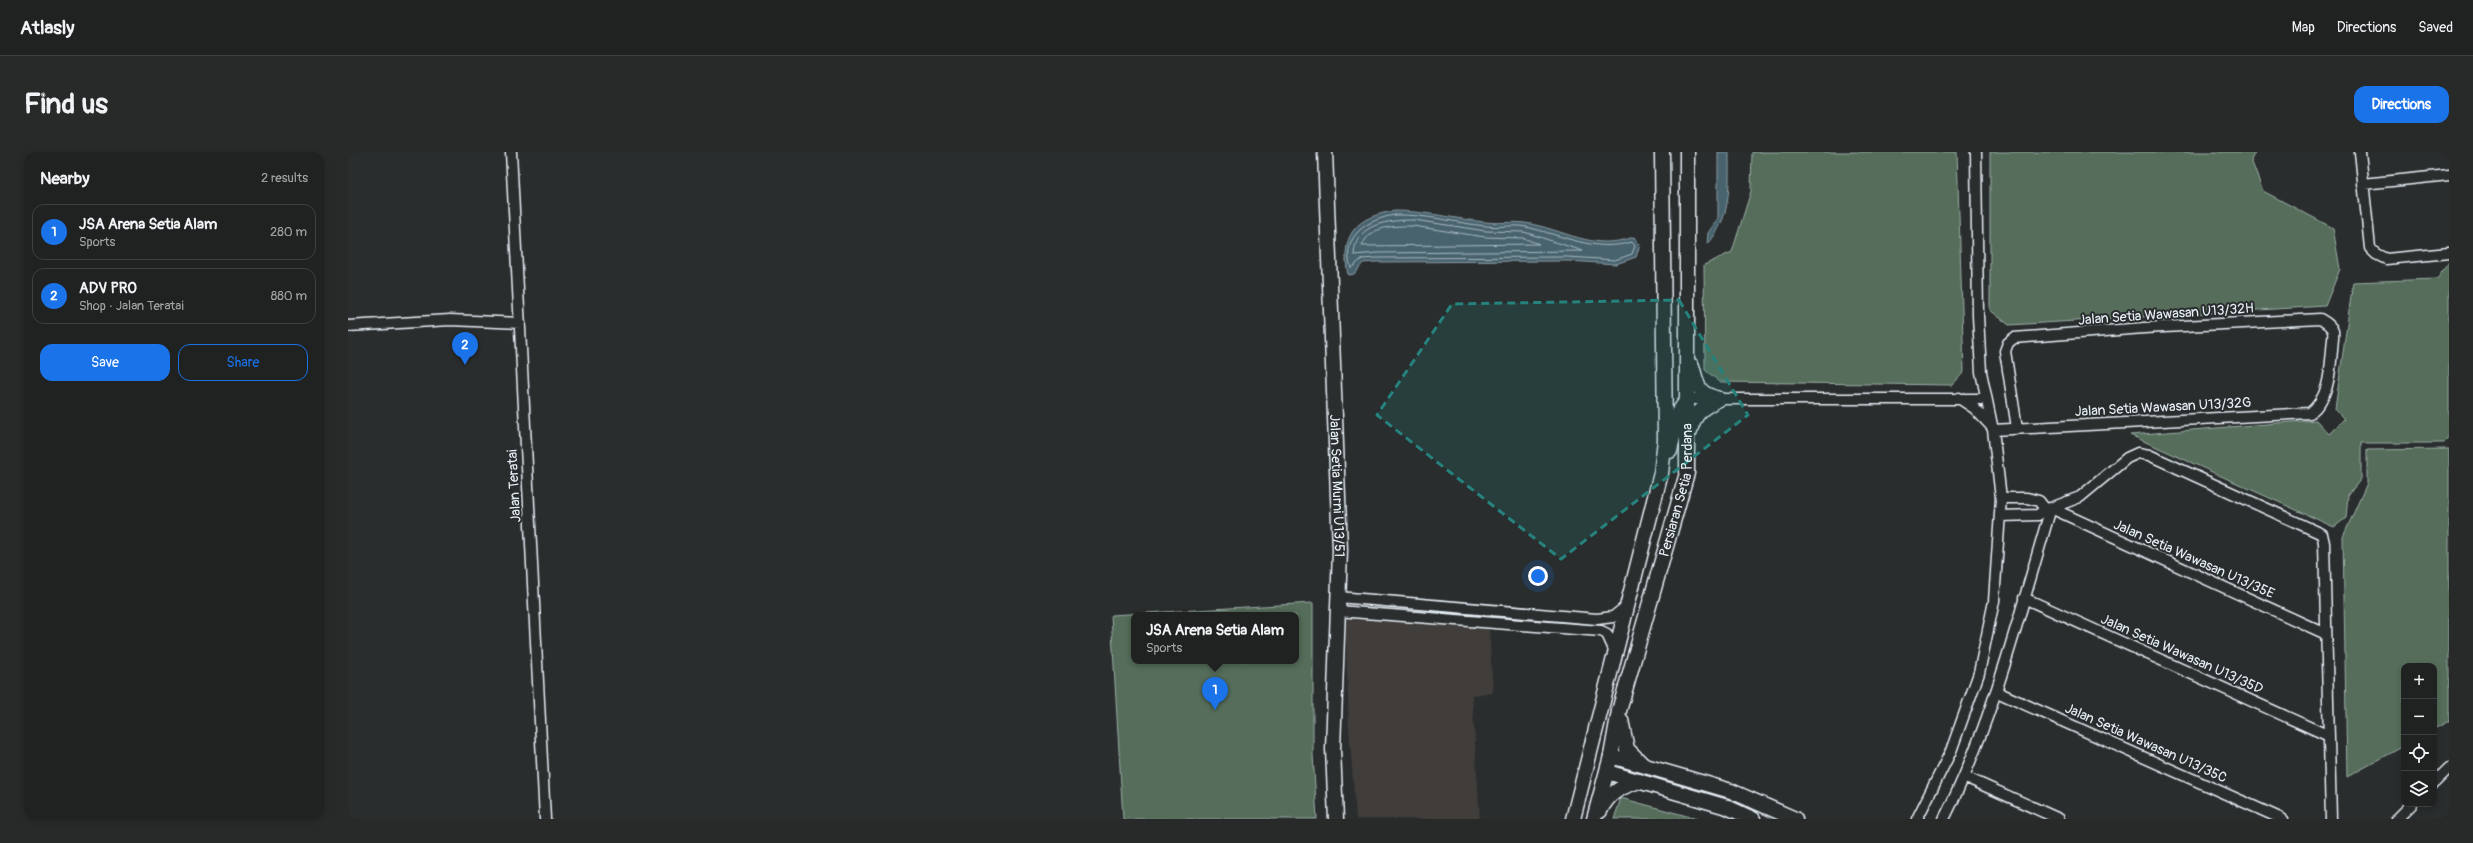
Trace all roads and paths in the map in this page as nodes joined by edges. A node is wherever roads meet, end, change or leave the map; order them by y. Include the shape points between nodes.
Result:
1 (511, 152) edge
2 (1325, 152) edge
3 (1662, 152) edge
4 (1687, 152) edge
5 (1976, 152) edge
6 (2360, 152) edge
7 (2449, 174) edge
8 (2364, 184) junction
9 (2449, 254) edge
10 (520, 323) junction
11 (348, 326) edge
12 (1687, 350) junction
13 (1982, 378) junction
14 (1719, 398) junction
15 (1959, 398) junction
16 (1986, 398) junction
17 (1687, 400) junction
18 (2310, 413) joint
19 (2017, 428) junction
20 (1993, 429) junction
21 (1687, 447) junction
22 (1662, 468) junction
23 (2001, 498) junction
24 (2048, 509) junction
25 (2000, 516) junction
26 (2024, 598) junction
27 (1338, 604) junction
28 (1628, 605) junction
29 (2326, 634) junction
30 (1616, 654) junction
31 (1998, 692) junction
32 (1619, 711) junction
33 (1599, 723) junction
34 (2329, 736) junction
35 (1606, 763) junction
36 (1643, 765) junction
37 (2449, 768) edge
38 (1965, 777) junction
39 (2437, 780) edge
40 (1639, 781) junction
41 (1579, 796) junction
42 (2409, 807) edge
43 (2400, 818) edge
44 (545, 819) edge
45 (1336, 819) edge
46 (1573, 819) edge
47 (1595, 819) edge
48 (1753, 819) edge
49 (1795, 819) edge
50 (1917, 819) edge
51 (1944, 819) edge
52 (2059, 819) edge
53 (2282, 819) edge
54 (2331, 819) edge

1 - 10 street, Jalan Teratai
2 - 27 main road, Jalan Setia Murni U13/51 via 1340,550
3 - 22 main road, Persiaran Setia Perdana via 1665,440
4 - 12 main road, Persiaran Setia Perdana
5 - 13 street via 1978,316
6 - 8 street
7 - 8 street
8 - 9 street via 2370,248 2376,254 2386,259
10 - 11 street via 450,320
10 - 44 street, Jalan Teratai
12 - 14 main road via 1697,387 1707,396
12 - 17 main road, Persiaran Setia Perdana
13 - 15 street via 1972,393
13 - 16 street
14 - 15 street
14 - 17 street
14 - 21 main road via 1700,409 1694,418
15 - 16 street
15 - 20 street via 1974,408
16 - 20 street
17 - 21 main road, Persiaran Setia Perdana
17 - 22 main road via 1678,413 1671,449
18 - 19 street, Jalan Setia Wawasan U13/32G
18 - 19 street, Jalan Setia Wawasan U13/32H via 2319,406 2324,395 2331,361 2333,331 2320,319 2014,338 2005,350
19 - 20 street, Jalan Setia Wawasan U13/32G
20 - 23 street
21 - 32 main road, Persiaran Setia Perdana via 1687,473
22 - 28 main road, Persiaran Setia Perdana
23 - 24 street, Jalan Setia Wawasan U13/35E via 2027,498 2039,501
23 - 25 street
24 - 25 street via 2038,515
24 - 26 street
24 - 29 street, Jalan Setia Wawasan U13/35E
24 - 29 street via 2080,497 2127,458 2138,453 2149,455 2322,534
25 - 50 street via 1994,601 1979,673 1951,751
26 - 31 street
26 - 34 street, Jalan Setia Wawasan U13/35D
27 - 28 street via 1597,619 1613,617
27 - 30 street via 1601,631 1607,634
27 - 45 main road, Jalan Setia Murni U13/51 via 1333,749
28 - 30 main road, Persiaran Setia Perdana
29 - 34 street
30 - 33 main road, Persiaran Setia Perdana
31 - 38 street
31 - 53 street, Jalan Setia Wawasan U13/35C
32 - 35 main road, Persiaran Setia Perdana
32 - 36 main road via 1627,748
33 - 35 main road
33 - 41 main road, Persiaran Setia Perdana
34 - 54 street
35 - 36 main road
35 - 40 main road
35 - 41 main road
35 - 47 main road, Persiaran Setia Perdana
36 - 49 main road via 1731,791
37 - 39 street
38 - 51 street
38 - 52 street
40 - 47 main road via 1612,794
40 - 48 main road via 1727,807
41 - 46 main road, Persiaran Setia Perdana
42 - 43 street

